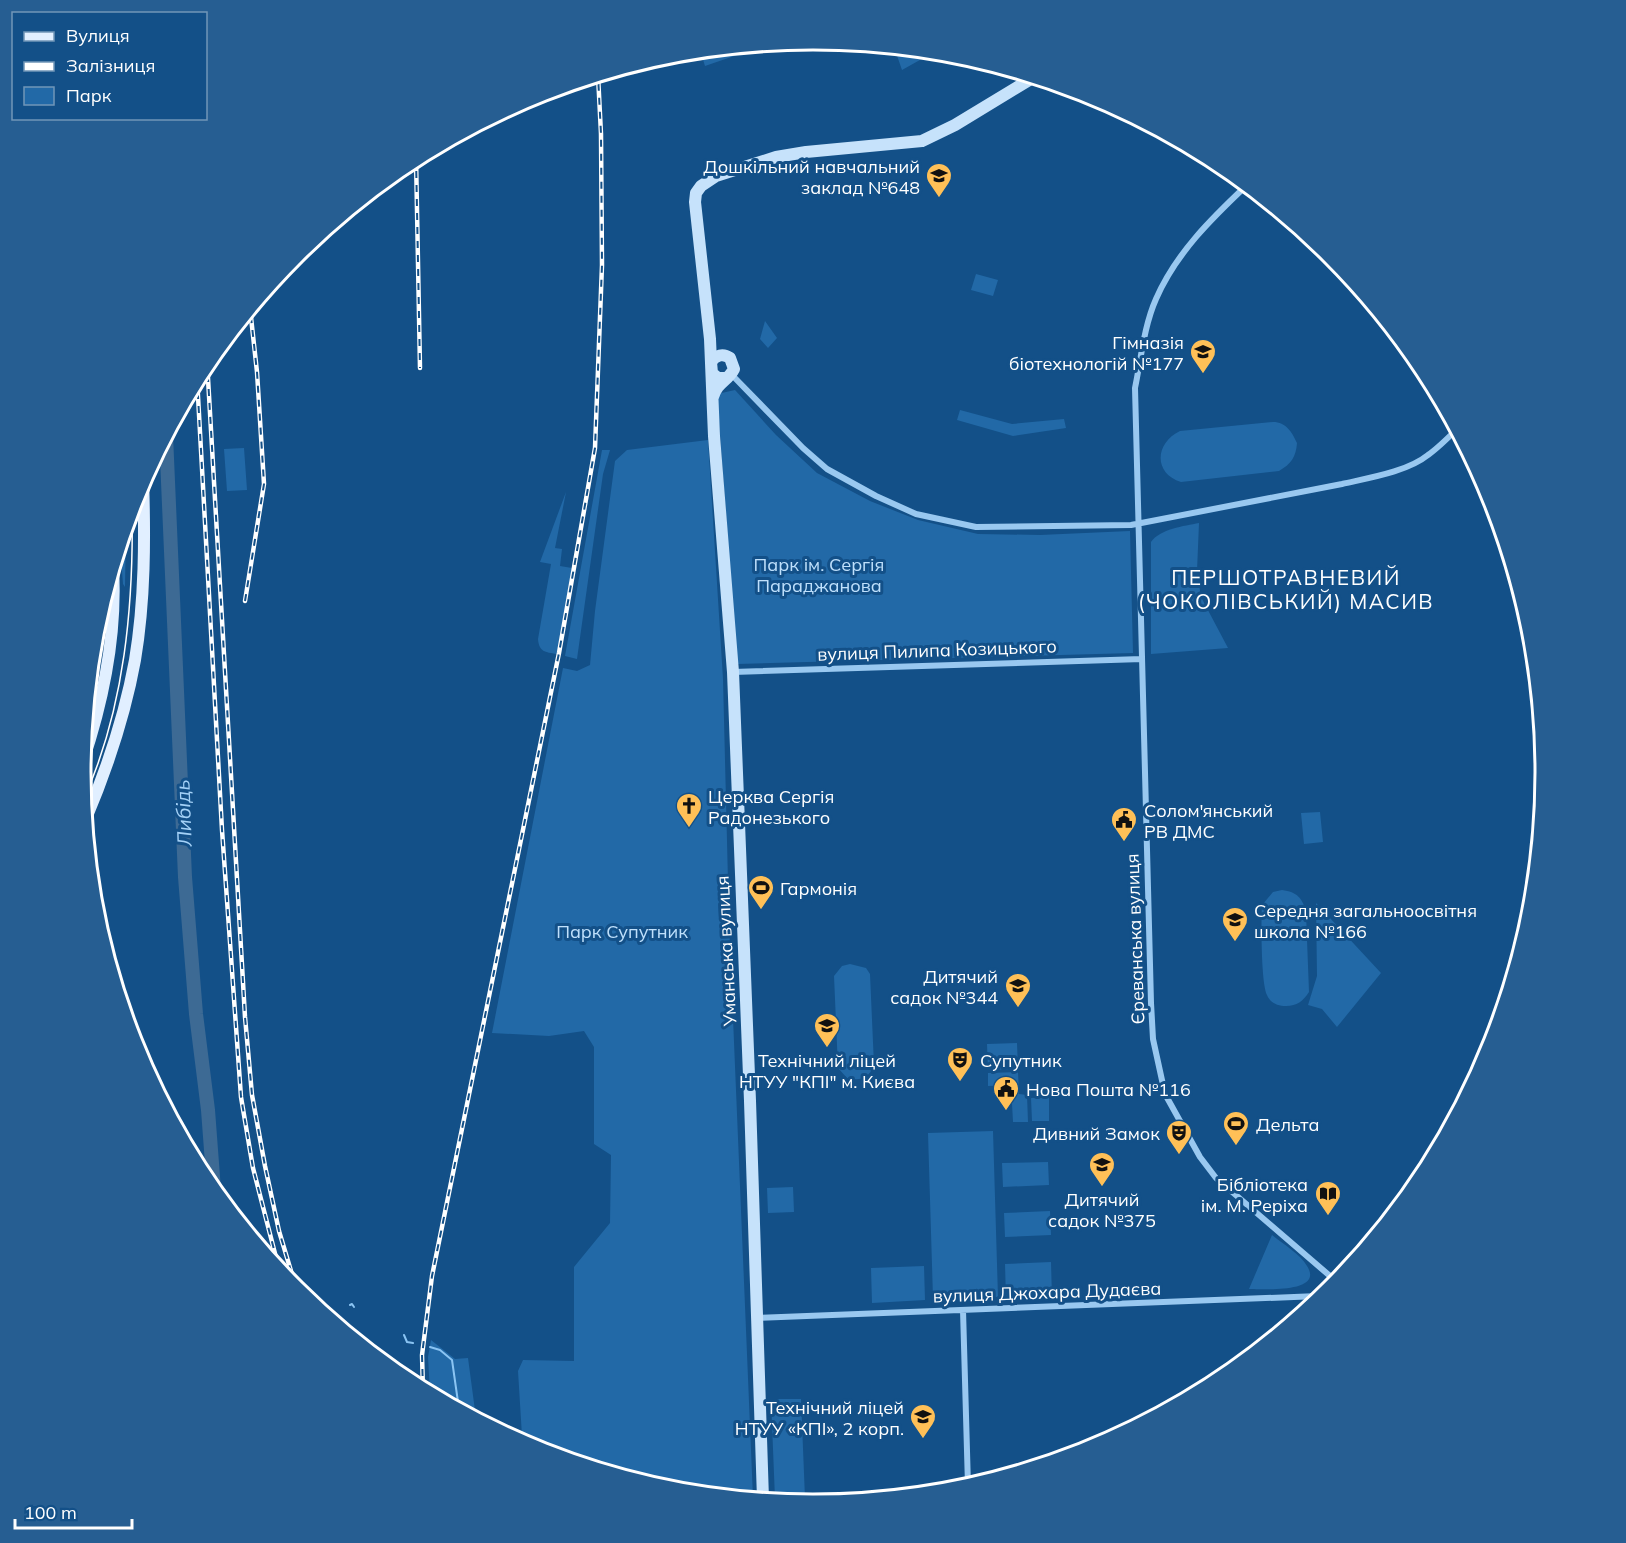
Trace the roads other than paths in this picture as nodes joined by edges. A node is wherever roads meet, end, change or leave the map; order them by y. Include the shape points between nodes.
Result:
1 (1026, 82) edge
2 (1241, 191) edge
3 (710, 339) junction
4 (723, 355) junction
5 (710, 366) junction
6 (729, 376) junction
7 (712, 402) junction
8 (1451, 434) edge
9 (144, 499) edge
10 (1139, 524) junction
11 (113, 598) edge
12 (1142, 659) junction
13 (733, 672) junction
14 (93, 731) edge
15 (92, 802) edge
16 (1329, 1277) edge
17 (1308, 1296) edge
18 (963, 1310) junction
19 (756, 1318) junction
20 (968, 1477) edge
21 (763, 1492) edge

1 - 3 street, Уманська вулиця via 922,141 776,157 716,176 701,186 695,202
2 - 10 street, Єреванська вулиця via 1199,232 1155,301 1134,388
3 - 4 street
3 - 5 street, Уманська вулиця
4 - 5 street via 713,359
4 - 6 street via 732,361 734,369
5 - 6 street via 714,376
5 - 7 street, Уманська вулиця
6 - 7 street via 715,390
6 - 10 street via 827,469 916,514 976,527
7 - 13 street, Уманська вулиця
8 - 10 street via 1428,456 1382,474
9 - 15 main road via 141,615 135,660 111,752
10 - 12 street, Єреванська вулиця
11 - 14 main road via 105,679
12 - 13 street, вулиця Пилипа Козицького
12 - 16 street, Єреванська вулиця via 1153,1039 1166,1094 1200,1157 1216,1178
13 - 19 street, Уманська вулиця
17 - 18 street, вулиця Джохара Дудаєва
18 - 19 street, вулиця Джохара Дудаєва
18 - 20 street
19 - 21 street, Уманська вулиця

